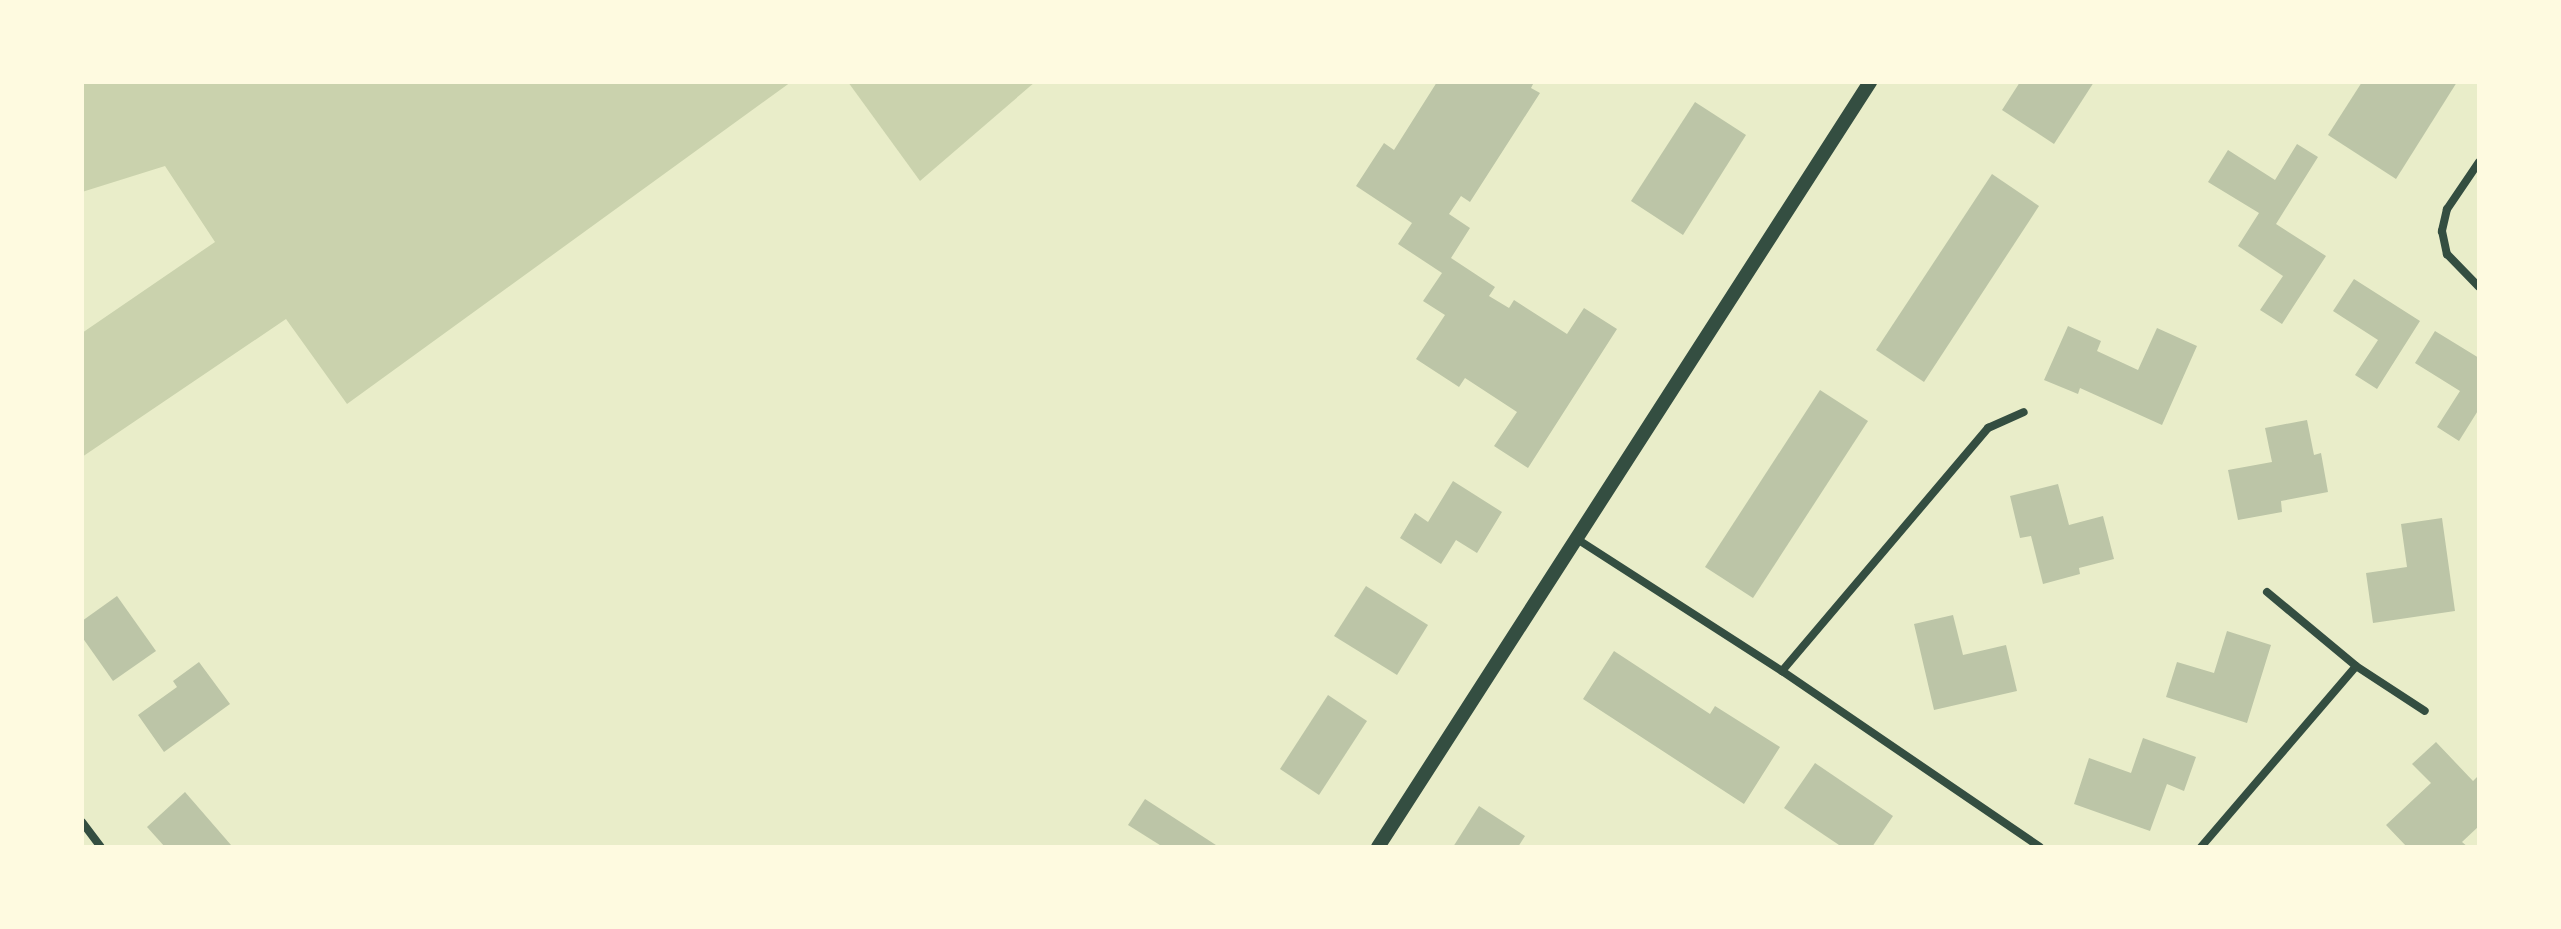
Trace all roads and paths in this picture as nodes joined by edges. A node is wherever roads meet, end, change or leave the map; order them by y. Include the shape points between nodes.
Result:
1 (1870, 82) edge
2 (2479, 162) edge
3 (2479, 287) edge
4 (2024, 412) dead end
5 (1577, 539) junction
6 (2267, 592) dead end
7 (2356, 666) junction
8 (1782, 671) junction
9 (2425, 711) dead end
10 (82, 822) edge
11 (101, 847) edge
12 (1378, 847) edge
13 (2040, 847) edge
14 (2201, 847) edge

1 - 5 street
2 - 3 street via 2447,209 2442,231 2447,254
4 - 8 street via 1988,428
5 - 8 street
5 - 12 street
6 - 7 street
7 - 9 street
7 - 14 street
8 - 13 street
10 - 11 street

